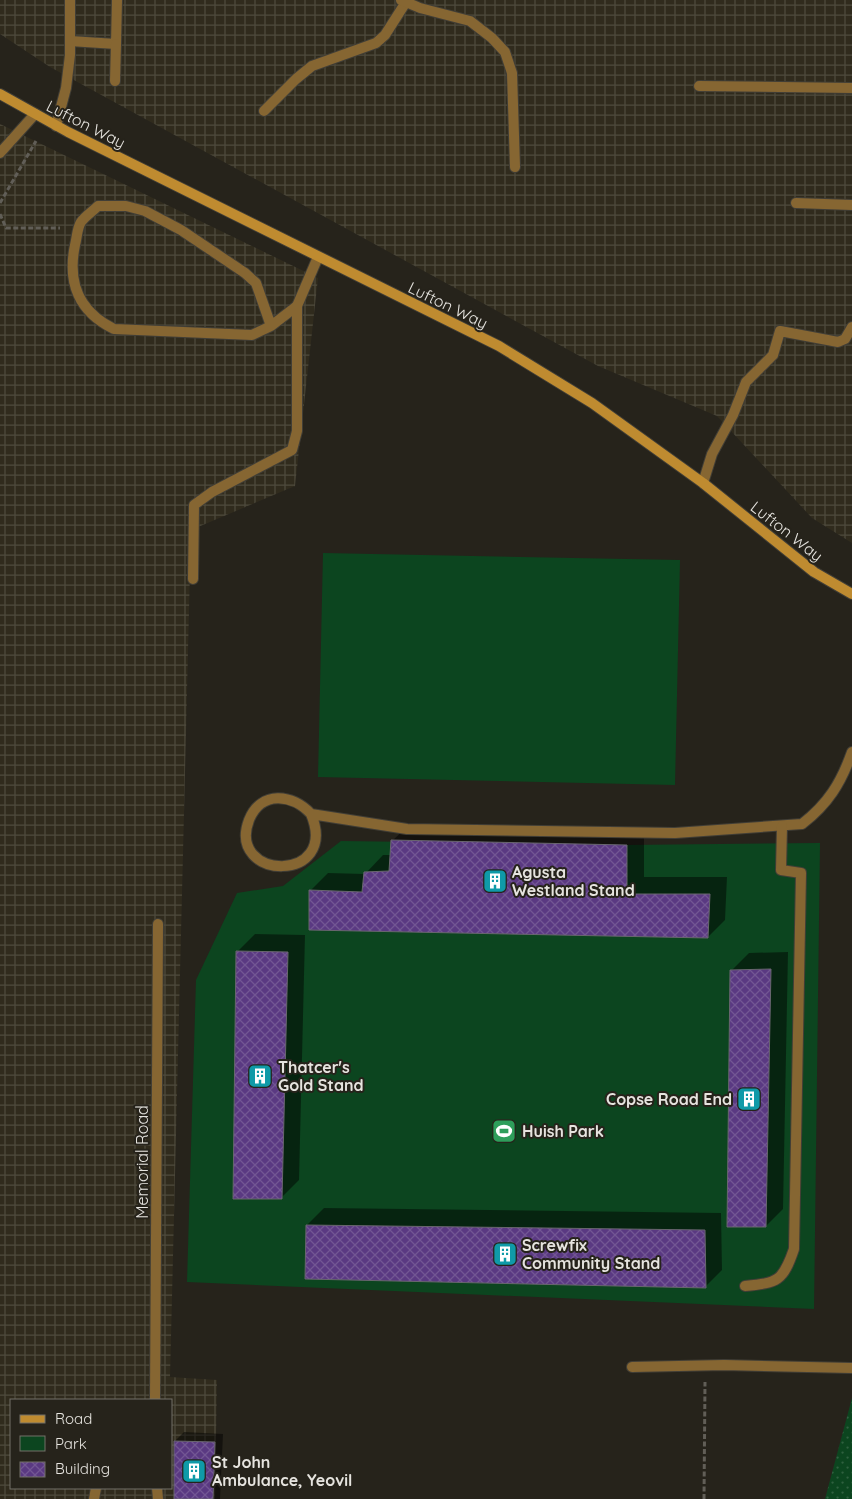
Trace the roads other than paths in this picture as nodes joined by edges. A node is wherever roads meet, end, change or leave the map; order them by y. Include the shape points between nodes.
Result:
1 (70, 0) edge
2 (117, 0) edge
3 (403, 1) edge
4 (70, 41) junction
5 (116, 44) junction
6 (115, 81) dead end
7 (699, 86) dead end
8 (852, 88) edge
9 (0, 94) edge
10 (264, 111) dead end
11 (35, 114) junction
12 (52, 124) junction
13 (0, 153) edge
14 (515, 167) dead end
15 (796, 203) dead end
16 (852, 205) edge
17 (318, 257) junction
18 (297, 306) junction
19 (271, 326) junction
20 (852, 327) edge
21 (703, 483) junction
22 (193, 579) dead end
23 (852, 594) edge
24 (852, 752) edge
25 (311, 814) junction
26 (782, 826) junction
27 (158, 924) dead end
28 (745, 1286) dead end
29 (632, 1367) dead end
30 (852, 1368) edge
31 (155, 1399) edge

1 - 4 street
2 - 5 street
3 - 10 street via 385,35 376,43 312,66
3 - 14 street via 470,21 505,52 512,73
4 - 5 street
4 - 12 street via 66,88
5 - 6 street
7 - 8 street
9 - 11 street, Lufton Way
11 - 12 street, Lufton Way
11 - 13 street
12 - 17 street, Lufton Way
15 - 16 street
17 - 18 street
17 - 21 street, Lufton Way via 499,346 592,403
18 - 19 street
18 - 22 street via 297,431 292,450 212,492 194,505
19 - 19 street via 252,335 114,329 86,309 78,295 72,258 80,223 98,206 126,206 145,211 181,230 256,282
20 - 21 street via 845,339 838,342 780,331 773,355 746,382 712,454
21 - 23 street, Lufton Way via 814,572
24 - 26 street via 834,794 818,812 802,824
25 - 25 street via 316,836 308,856 299,863 289,867 267,865 251,850 247,826 258,806 281,797 303,805
25 - 26 street via 417,829 675,833
26 - 28 street via 781,870 801,873 794,1249 786,1272 781,1276 770,1284
27 - 31 street, Memorial Road
29 - 30 street

